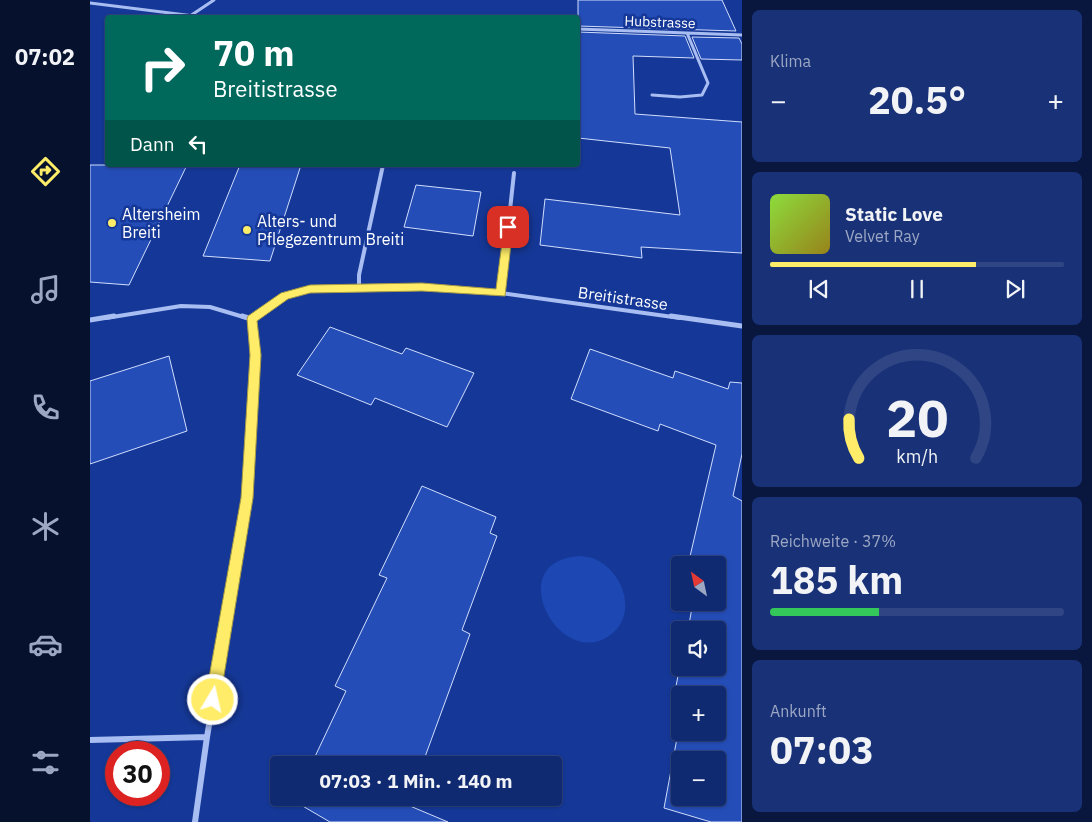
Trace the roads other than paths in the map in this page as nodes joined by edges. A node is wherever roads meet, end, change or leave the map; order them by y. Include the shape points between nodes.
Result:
1 (214, 0) edge
2 (90, 3) edge
3 (181, 15) edge
4 (191, 15) edge
5 (580, 29) edge
6 (687, 33) junction
7 (742, 35) edge
8 (652, 95) dead end
9 (383, 167) edge
10 (514, 173) dead end
11 (359, 287) junction
12 (501, 294) junction
13 (252, 319) junction
14 (90, 320) edge
15 (742, 326) edge
16 (206, 737) junction
17 (90, 740) edge
18 (195, 822) edge

1 - 4 street
2 - 3 street
5 - 6 street, Hubstrasse
6 - 7 street, Hubstrasse
6 - 8 street via 708,83 702,95 680,98
9 - 11 street via 359,274
10 - 12 street
11 - 12 street, Breitistrasse via 422,287
11 - 13 street, Breitistrasse via 310,289 285,296
12 - 15 street, Breitistrasse
13 - 14 street via 210,307 181,306
13 - 16 street via 256,355 247,498
16 - 17 street
16 - 18 street

